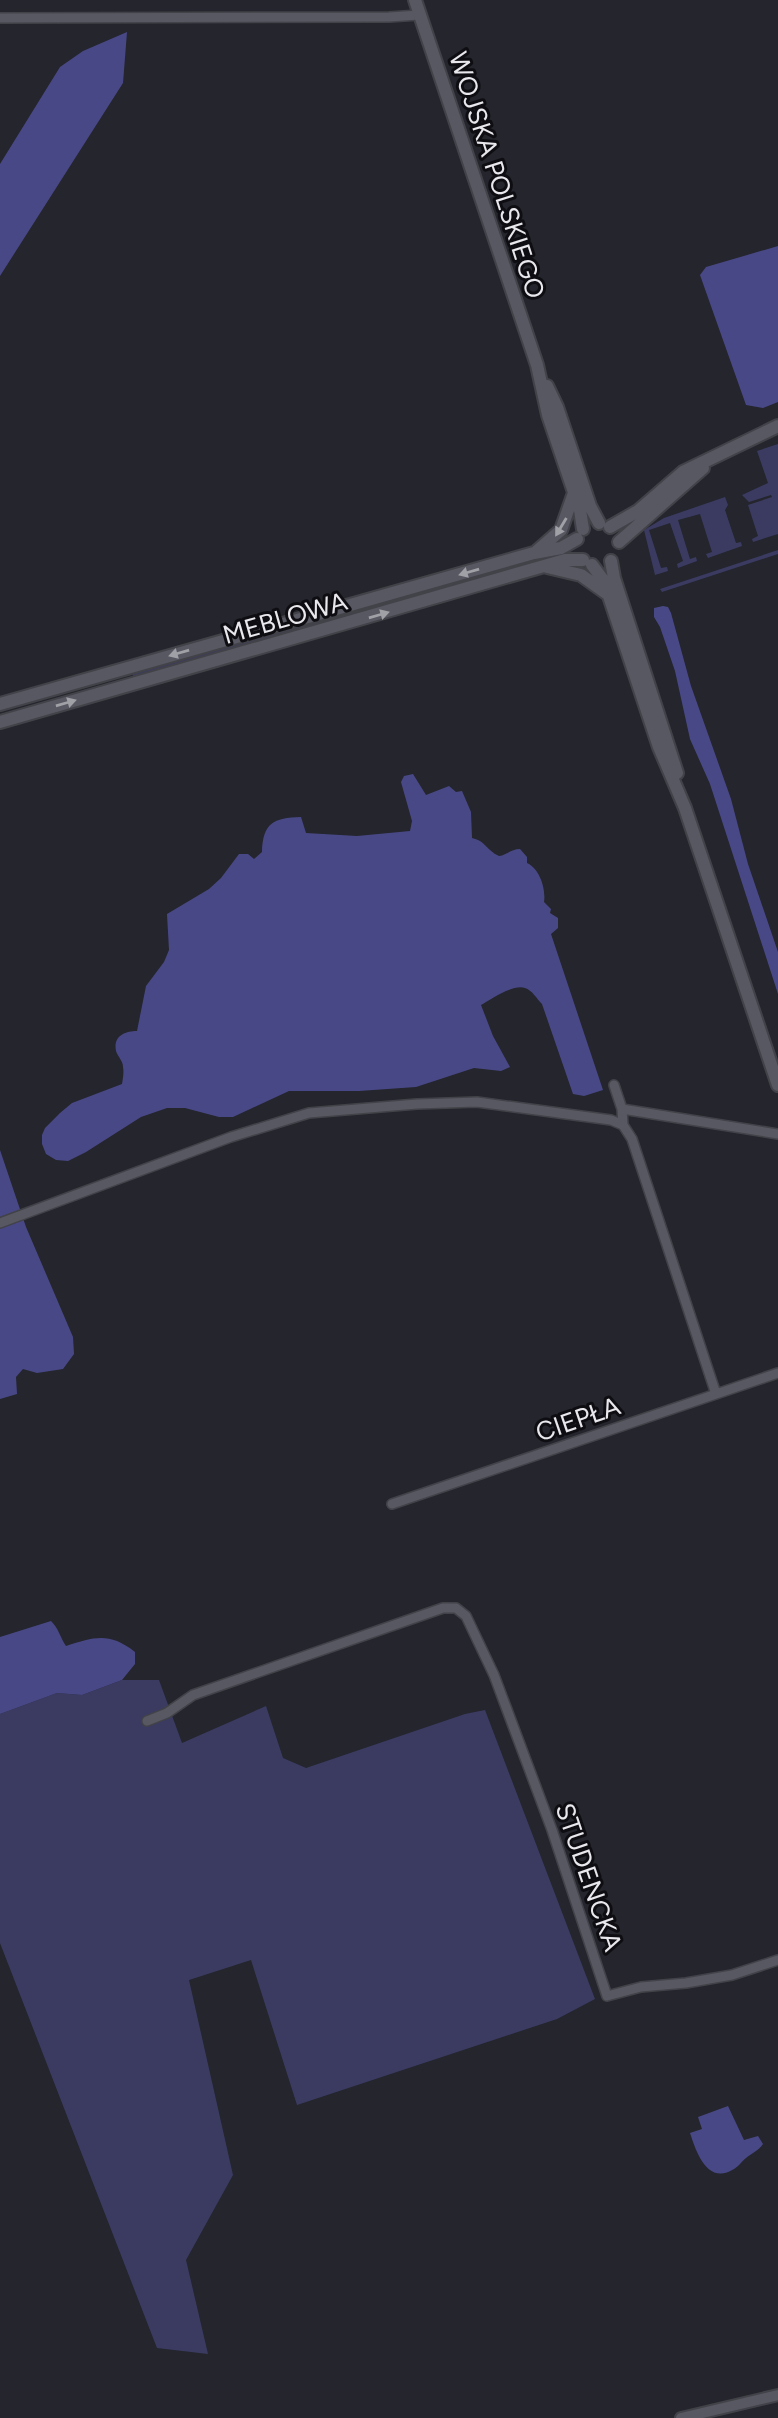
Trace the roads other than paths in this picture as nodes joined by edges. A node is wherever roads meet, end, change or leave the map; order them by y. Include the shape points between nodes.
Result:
1 (415, 0) edge
2 (419, 15) junction
3 (0, 18) edge
4 (537, 365) junction
5 (778, 426) edge
6 (722, 452) junction
7 (574, 493) junction
8 (604, 525) junction
9 (580, 534) junction
10 (619, 542) junction
11 (534, 553) junction
12 (611, 561) junction
13 (588, 562) junction
14 (547, 567) junction
15 (609, 596) junction
16 (0, 704) edge
17 (0, 722) edge
18 (685, 808) junction
19 (614, 1085) dead end
20 (778, 1086) edge
21 (622, 1109) junction
22 (623, 1125) junction
23 (778, 1134) edge
24 (0, 1223) edge
25 (778, 1373) edge
26 (716, 1394) junction
27 (392, 1504) dead end
28 (147, 1721) dead end
29 (778, 1960) edge
30 (778, 2395) edge
31 (681, 2418) edge

1 - 2 main road, WOJSKA POLSKIEGO
2 - 3 street
2 - 4 main road, WOJSKA POLSKIEGO
4 - 7 main road, WOJSKA POLSKIEGO
4 - 8 main road, WOJSKA POLSKIEGO via 557,407 590,506
5 - 6 main road
6 - 8 main road via 683,472 638,511
6 - 10 main road
7 - 9 main road, WOJSKA POLSKIEGO via 580,509
7 -> 11 main road via 561,530
8 - 9 main road via 592,524
8 - 10 main road via 615,532
9 - 11 main road, MEBLOWA via 561,548
9 - 13 main road via 578,552
10 - 12 main road
11 -> 16 main road, MEBLOWA
12 - 13 main road via 602,565
12 - 18 main road
13 - 14 main road, MEBLOWA via 565,560
13 - 15 main road via 601,576
14 - 15 main road via 581,575
17 -> 14 main road, MEBLOWA
15 - 18 main road via 659,747
18 - 20 main road
19 - 21 street
21 - 22 street
21 - 23 street
22 - 24 street via 477,1102 309,1113 242,1133
22 - 26 street via 632,1139
25 - 26 street, CIEPŁA
26 - 27 street, CIEPŁA
28 - 29 street, STUDENCKA via 193,1695 451,1607 471,1623 494,1675 607,1996 732,1975
30 - 31 street

